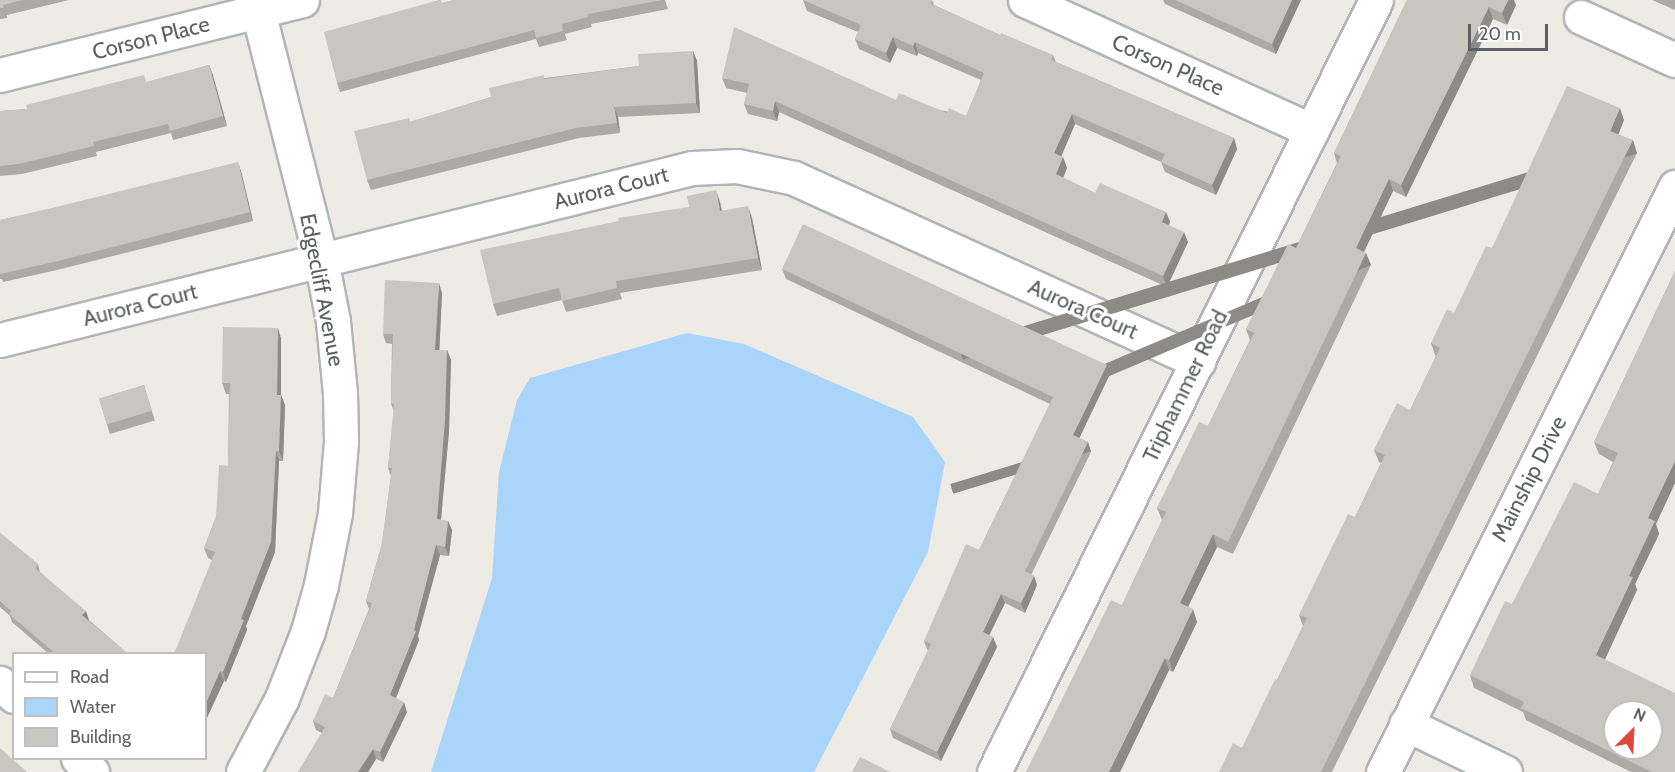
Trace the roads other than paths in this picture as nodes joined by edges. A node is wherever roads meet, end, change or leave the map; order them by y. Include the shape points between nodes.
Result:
1 (302, 0) edge
2 (1025, 0) edge
3 (1376, 0) edge
4 (258, 11) junction
5 (1581, 17) dead end
6 (1675, 60) edge
7 (0, 75) edge
8 (1312, 130) junction
9 (1675, 187) edge
10 (321, 260) junction
11 (0, 340) edge
12 (1198, 361) junction
13 (0, 683) edge
14 (12, 694) edge
15 (1406, 724) junction
16 (79, 760) edge
17 (92, 772) edge
18 (243, 772) edge
19 (994, 772) edge
20 (1383, 772) edge
21 (1505, 772) edge

1 - 4 street, Corson Place
2 - 8 street, Corson Place
3 - 8 street, Triphammer Road
4 - 7 street, Corson Place
4 - 10 street, Edgecliff Avenue
5 - 6 street
8 - 12 street, Triphammer Road
9 - 15 street, Mainship Drive
10 - 11 street, Aurora Court
10 - 12 street, Aurora Court via 692,168 737,166 794,178
10 - 18 street, Edgecliff Avenue via 333,321 340,393 335,513 308,631 282,698
12 - 19 street, Triphammer Road
13 - 14 street
15 - 20 street, Mainship Drive
15 - 21 street
16 - 17 street

